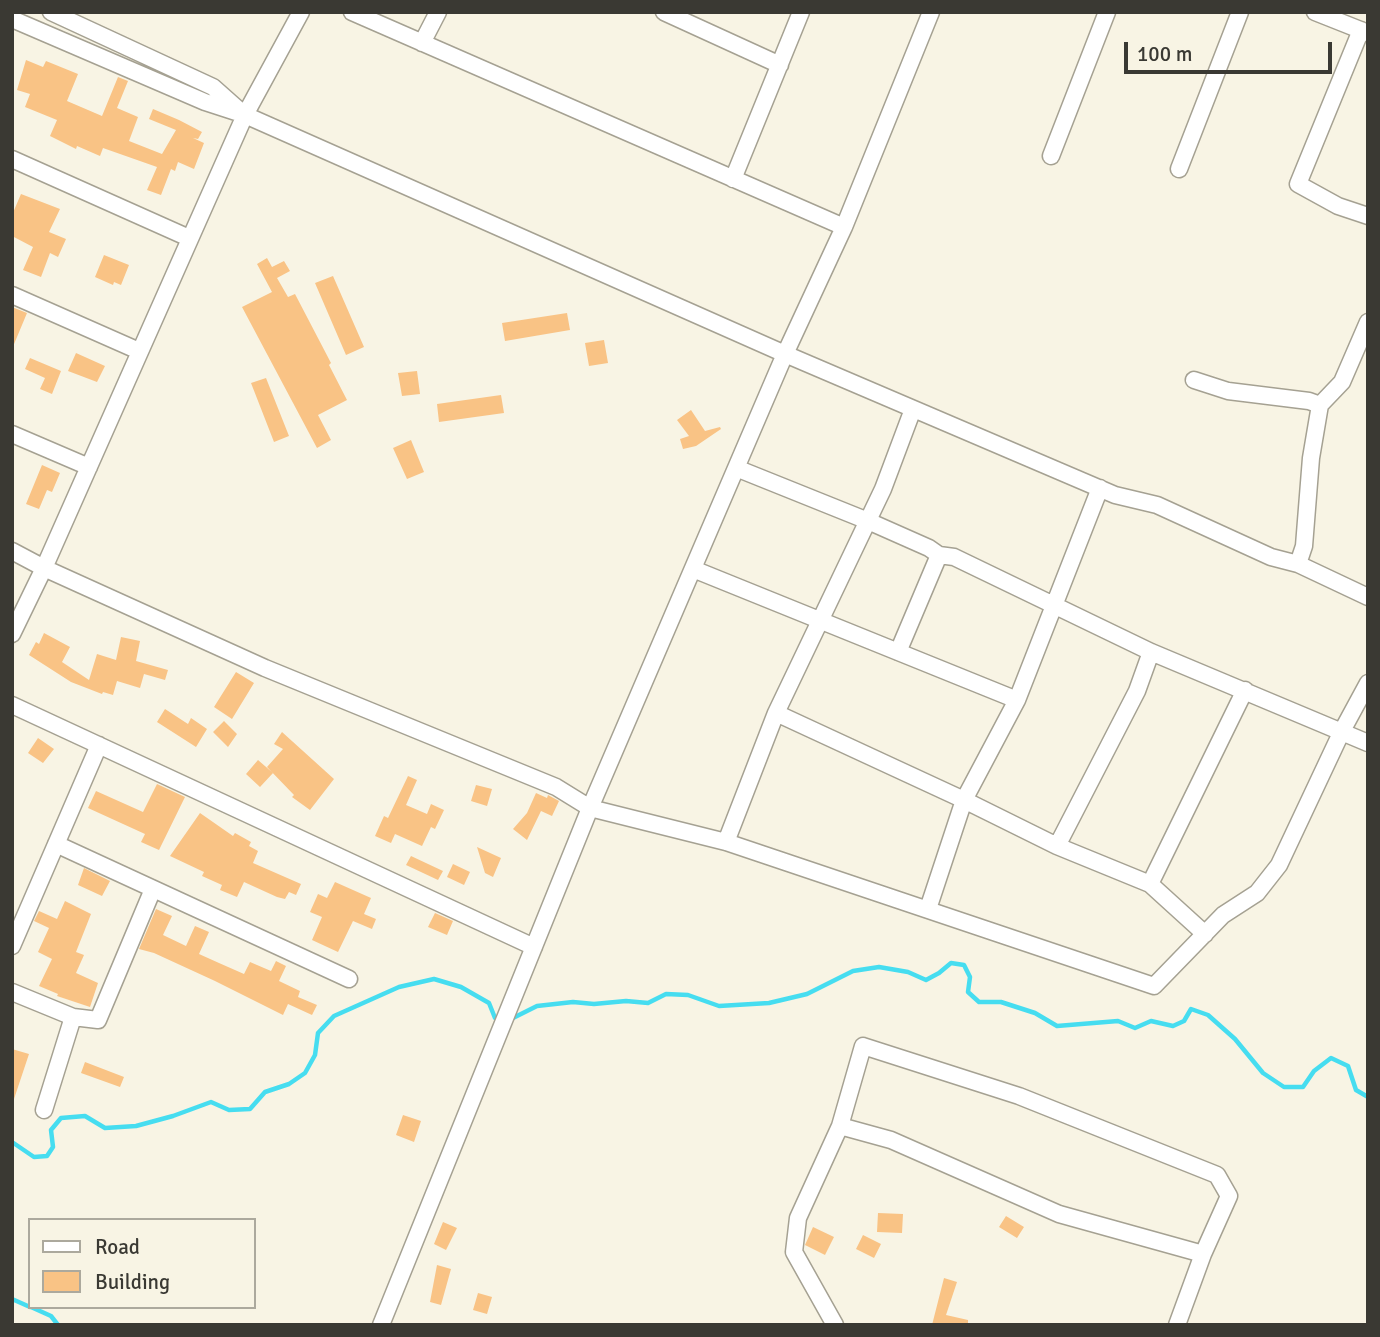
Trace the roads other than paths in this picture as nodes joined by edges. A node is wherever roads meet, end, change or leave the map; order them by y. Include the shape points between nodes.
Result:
1 (51, 12) edge
2 (301, 12) edge
3 (352, 12) edge
4 (438, 12) edge
5 (664, 12) edge
6 (801, 12) edge
7 (1107, 12) edge
8 (1240, 12) edge
9 (1315, 12) edge
10 (928, 13) edge
11 (12, 19) edge
12 (1364, 32) edge
13 (422, 43) junction
14 (780, 65) junction
15 (245, 115) junction
16 (1051, 156) dead end
17 (12, 159) edge
18 (1179, 169) dead end
19 (733, 179) junction
20 (1368, 216) edge
21 (844, 227) junction
22 (189, 238) junction
23 (12, 295) edge
24 (1368, 322) edge
25 (139, 351) junction
26 (785, 354) junction
27 (1194, 380) dead end
28 (1321, 405) junction
29 (913, 409) junction
30 (12, 434) edge
31 (89, 467) junction
32 (736, 468) junction
33 (1100, 488) junction
34 (868, 521) junction
35 (12, 551) edge
36 (939, 555) junction
37 (1298, 564) junction
38 (44, 568) junction
39 (692, 569) junction
40 (1368, 597) edge
41 (1055, 604) junction
42 (821, 620) junction
43 (12, 634) edge
44 (898, 652) junction
45 (1151, 652) junction
46 (1368, 682) edge
47 (1245, 690) junction
48 (1017, 701) junction
49 (12, 705) edge
50 (776, 713) junction
51 (1342, 731) junction
52 (1368, 743) edge
53 (99, 745) junction
54 (964, 800) junction
55 (590, 808) junction
56 (726, 842) junction
57 (56, 844) junction
58 (1056, 846) junction
59 (1150, 884) junction
60 (153, 889) junction
61 (928, 909) junction
62 (1205, 934) junction
63 (12, 946) edge
64 (534, 947) junction
65 (349, 979) dead end
66 (12, 992) edge
67 (73, 1017) junction
68 (44, 1110) dead end
69 (840, 1126) junction
70 (1203, 1254) junction
71 (381, 1325) edge
72 (835, 1325) edge
73 (1177, 1325) edge

1 - 15 street via 213,87
2 - 15 street
3 - 13 street
4 - 13 street
5 - 14 street
6 - 14 street
7 - 16 street
8 - 18 street
9 - 12 street
10 - 21 street
11 - 15 street
12 - 20 street via 1298,184
13 - 19 street
14 - 19 street
15 - 22 street
15 - 26 street
17 - 22 street
19 - 21 street
21 - 26 street
22 - 25 street
23 - 25 street
24 - 28 street via 1342,382
25 - 31 street
26 - 29 street
26 - 32 street
27 - 28 street
28 - 37 street
29 - 33 street
29 - 34 street
30 - 31 street
31 - 38 street
32 - 34 street
32 - 39 street
33 - 37 street via 1157,505 1271,557
33 - 41 street
34 - 36 street
34 - 42 street
35 - 38 street
36 - 41 street via 954,557
36 - 44 street
37 - 40 street
38 - 43 street
38 - 55 street via 265,668 556,787
39 - 42 street
39 - 55 street
41 - 45 street
41 - 48 street
42 - 44 street
42 - 50 street
44 - 48 street
45 - 47 street
45 - 58 street via 1137,691
46 - 51 street
47 - 51 street
47 - 59 street
48 - 54 street
49 - 53 street
50 - 54 street
50 - 56 street
51 - 52 street
51 - 62 street via 1279,865 1257,894 1223,915
53 - 57 street
53 - 64 street
54 - 58 street
54 - 61 street
55 - 56 street
55 - 64 street
56 - 61 street
57 - 60 street
57 - 63 street
58 - 59 street
59 - 62 street
60 - 65 street
60 - 67 street via 98,1020
61 - 62 street via 1154,986
64 - 71 street
66 - 67 street
67 - 68 street
69 - 70 street via 891,1140 1059,1214
69 - 70 street via 863,1046 1019,1096 1217,1175 1229,1196
69 - 72 street via 798,1218 794,1252
70 - 73 street

